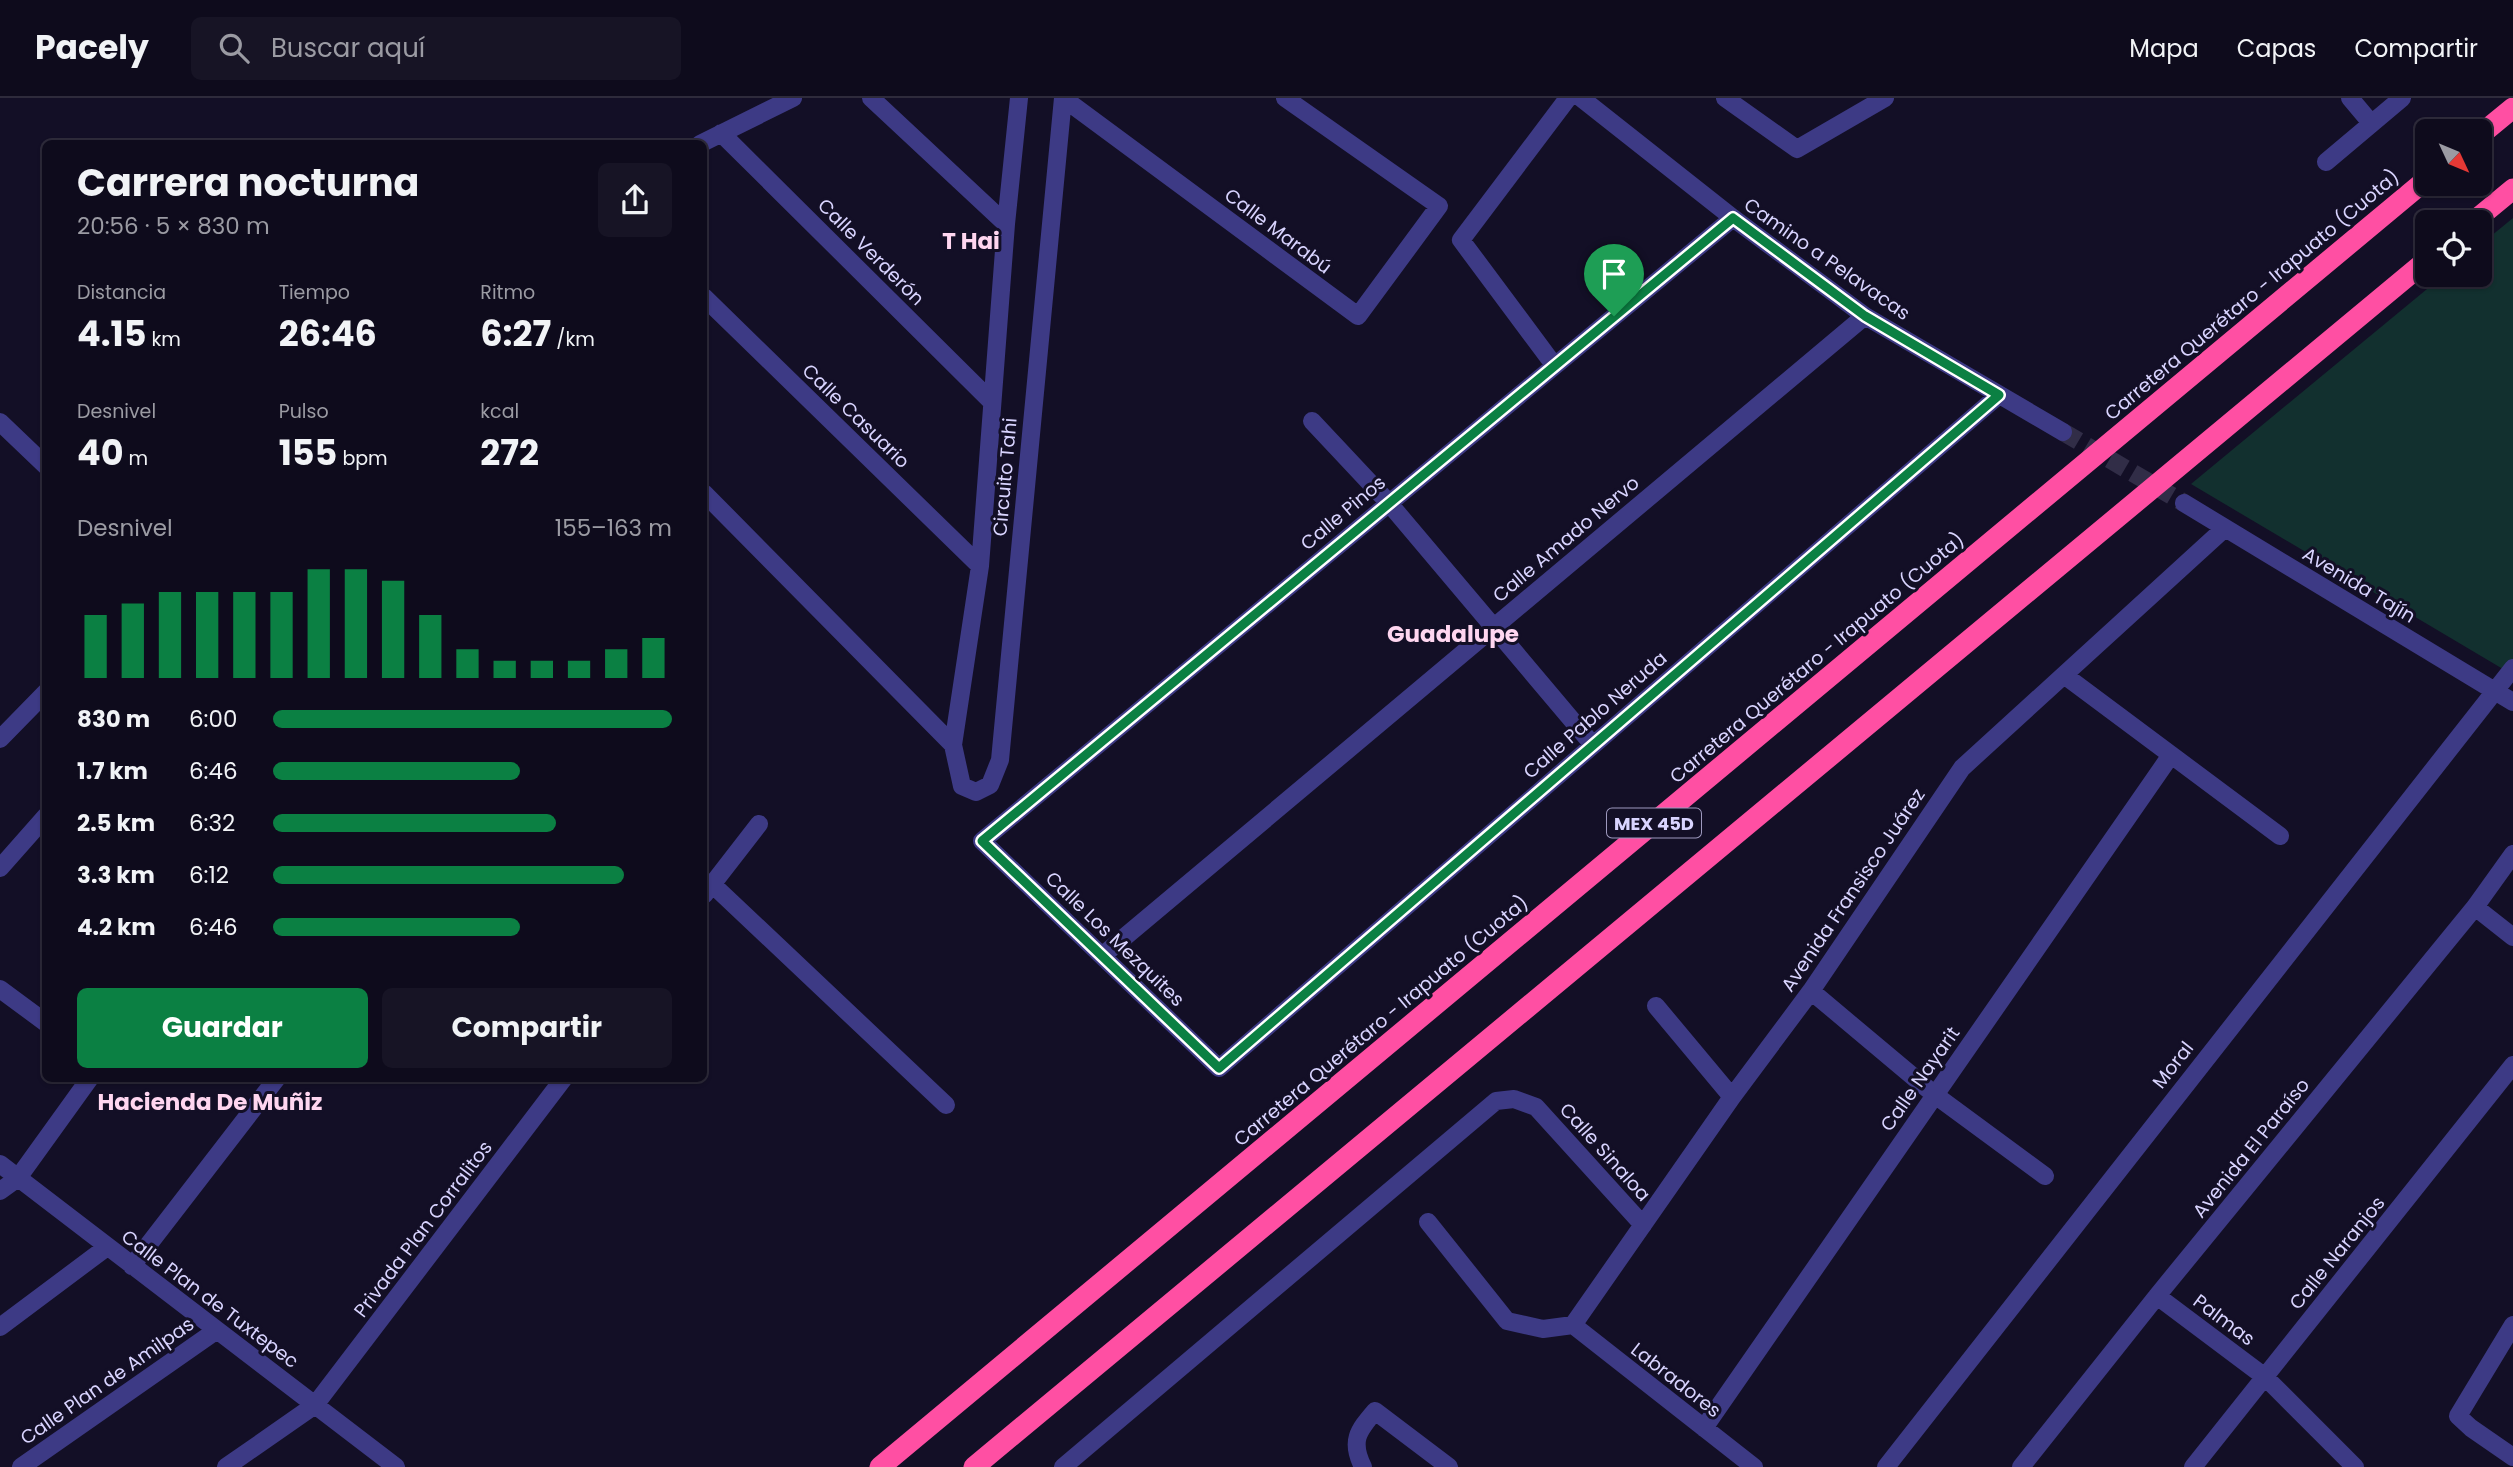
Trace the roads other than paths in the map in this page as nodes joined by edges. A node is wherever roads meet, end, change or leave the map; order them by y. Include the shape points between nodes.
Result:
1 (793, 98) edge
2 (871, 98) edge
3 (1019, 98) edge
4 (1063, 98) edge
5 (1285, 98) edge
6 (1568, 98) edge
7 (1581, 98) edge
8 (1725, 98) edge
9 (2350, 98) edge
10 (2402, 98) edge
11 (1879, 100) edge
12 (2513, 108) edge
13 (2371, 123) junction
14 (2492, 125) edge
15 (721, 133) junction
16 (707, 140) edge
17 (2326, 162) dead end
18 (2415, 189) edge
19 (2513, 189) edge
20 (2488, 210) edge
21 (1733, 218) junction
22 (1006, 224) junction
23 (2415, 270) edge
24 (707, 300) edge
25 (1865, 316) junction
26 (1554, 365) junction
27 (1999, 395) junction
28 (992, 401) junction
29 (1312, 421) dead end
30 (0, 422) edge
31 (2063, 432) tunnel mouth
32 (42, 462) edge
33 (707, 496) edge
34 (1388, 502) junction
35 (2184, 503) tunnel mouth
36 (2225, 528) junction
37 (980, 566) junction
38 (1493, 627) junction
39 (2513, 668) edge
40 (2064, 675) junction
41 (2494, 690) junction
42 (42, 696) edge
43 (2512, 701) edge
44 (0, 739) edge
45 (953, 745) junction
46 (1593, 745) junction
47 (2171, 755) junction
48 (42, 821) edge
49 (759, 824) dead end
50 (2280, 836) dead end
51 (982, 841) joint
52 (2513, 854) edge
53 (0, 868) edge
54 (708, 890) edge
55 (2475, 906) junction
56 (2513, 937) edge
57 (1102, 956) junction
58 (0, 989) edge
59 (1811, 992) junction
60 (1656, 1006) dead end
61 (42, 1020) edge
62 (2513, 1065) edge
63 (1219, 1068) joint
64 (87, 1082) edge
65 (273, 1082) edge
66 (561, 1082) edge
67 (1935, 1095) junction
68 (1732, 1097) junction
69 (946, 1105) dead end
70 (0, 1164) edge
71 (2045, 1177) dead end
72 (18, 1178) junction
73 (0, 1191) edge
74 (1428, 1222) dead end
75 (1643, 1225) junction
76 (107, 1247) junction
77 (132, 1266) junction
78 (2157, 1296) junction
79 (1573, 1325) junction
80 (2513, 1325) edge
81 (0, 1327) edge
82 (217, 1330) junction
83 (2265, 1377) junction
84 (314, 1405) junction
85 (1704, 1428) junction
86 (2513, 1457) edge
87 (21, 1467) edge
88 (226, 1467) edge
89 (396, 1467) edge
90 (880, 1467) edge
91 (974, 1467) edge
92 (1063, 1467) edge
93 (1363, 1467) edge
94 (1449, 1467) edge
95 (1754, 1467) edge
96 (1886, 1467) edge
97 (2021, 1467) edge
98 (2193, 1467) edge
99 (2355, 1467) edge

1 - 15 street
2 - 22 street
3 - 22 street, Circuito Tahi
4 - 5 street, Calle Marabú via 1357,316 1439,206
4 - 45 street, Circuito Tahi via 1000,761 990,785 975,792 962,786
6 - 26 street via 1461,240
7 - 21 street, Camino a Pelavacas
8 - 11 street via 1797,149
9 - 13 street
10 - 13 street
12 - 14 highway
13 - 17 street
15 - 16 street
15 - 28 street, Calle Verderón
18 - 90 highway, Carretera Querétaro - Irapuato (Cuota) / MEX 45D
19 - 20 highway
21 - 25 street, Camino a Pelavacas
21 - 26 street, Calle Pinos
22 - 28 street, Circuito Tahi
23 - 91 highway, MEX 45D
24 - 37 street, Calle Casuario
25 - 27 street, Camino a Pelavacas
25 - 38 street, Calle Amado Nervo
26 - 34 street, Calle Pinos
27 - 31 street, Camino a Pelavacas
27 - 46 street, Calle Pablo Neruda
28 - 37 street, Circuito Tahi
29 - 34 street
30 - 32 street
33 - 45 street
34 - 38 street
34 - 51 street, Calle Pinos
35 - 36 street, Avenida Tajín
36 - 40 street, Avenida Fransisco Juárez
36 - 41 street, Avenida Tajín
37 - 45 street, Circuito Tahi
38 - 46 street
38 - 57 street, Calle Amado Nervo
39 - 41 street, Moral
40 - 47 street
40 - 59 street, Avenida Fransisco Juárez via 1962,768
41 - 43 street, Avenida Tajín
41 - 96 street, Moral
42 - 44 street
46 - 63 street, Calle Pablo Neruda
47 - 50 street
47 - 67 street, Calle Nayarit
48 - 53 street
49 - 54 street
51 - 57 street, Calle Los Mezquites
52 - 55 street, Avenida El Paraíso
54 - 69 street
55 - 56 street
55 - 78 street, Avenida El Paraíso
57 - 63 street, Calle Los Mezquites
58 - 61 street
59 - 67 street
59 - 68 street, Avenida Fransisco Juárez
60 - 68 street
62 - 83 street, Calle Naranjos
64 - 72 street
65 - 77 street
66 - 84 street, Privada Plan Corralitos
67 - 71 street
67 - 85 street, Calle Nayarit
68 - 75 street, Avenida Fransisco Juárez
70 - 72 street, Calle Plan de Tuxtepec
72 - 73 street
72 - 76 street, Calle Plan de Tuxtepec
74 - 79 street via 1507,1321 1543,1329
75 - 79 street, Avenida Fransisco Juárez
75 - 92 street, Calle Sinaloa via 1536,1107 1514,1099 1496,1101
76 - 77 street, Calle Plan de Tuxtepec
76 - 81 street
77 - 82 street, Calle Plan de Tuxtepec
78 - 83 street, Palmas
78 - 97 street, Avenida El Paraíso
79 - 85 street, Labradores
80 - 86 street via 2458,1416
82 - 84 street, Calle Plan de Tuxtepec
82 - 87 street, Calle Plan de Amilpas
83 - 98 street, Calle Naranjos
83 - 99 street, Palmas
84 - 88 street, Privada Plan Corralitos
84 - 89 street, Calle Plan de Tuxtepec
85 - 95 street, Labradores
93 - 94 street via 1355,1452 1360,1429 1376,1411

